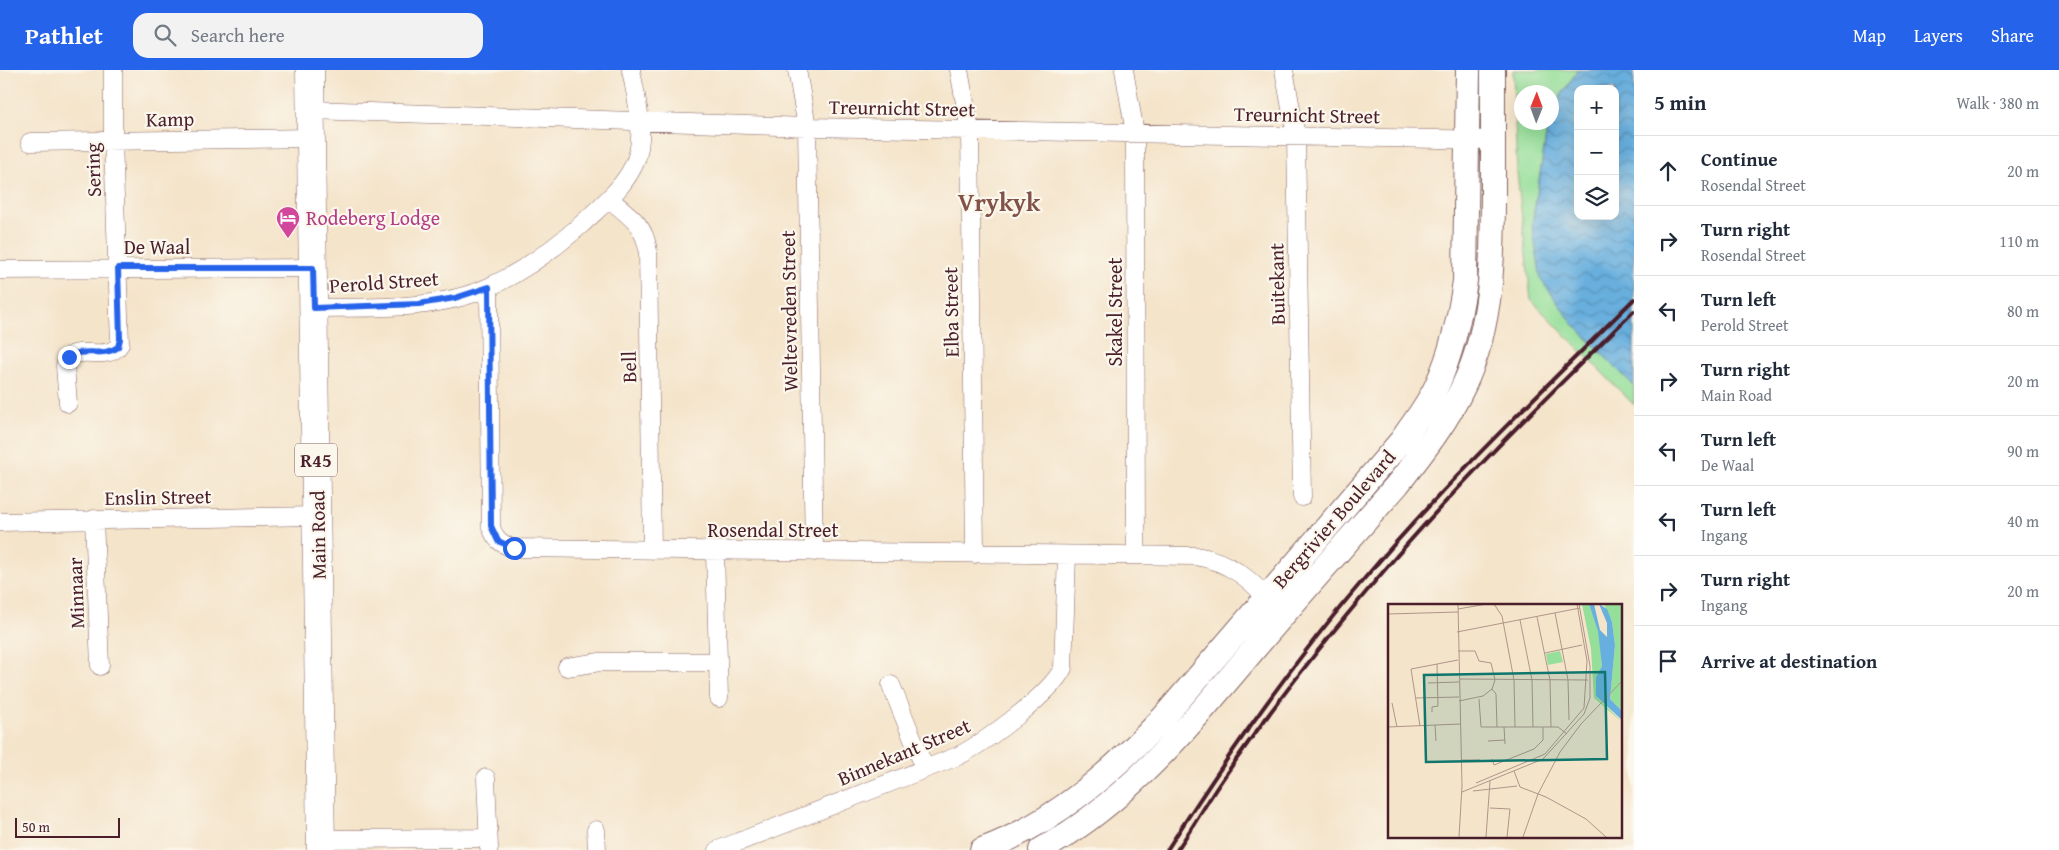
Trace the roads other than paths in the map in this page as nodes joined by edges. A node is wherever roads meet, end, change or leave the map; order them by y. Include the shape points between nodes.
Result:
1 (113, 70) edge
2 (310, 70) edge
3 (631, 70) edge
4 (797, 70) edge
5 (959, 70) edge
6 (1124, 70) edge
7 (1284, 70) edge
8 (1468, 70) edge
9 (1493, 70) edge
10 (311, 110) junction
11 (640, 121) junction
12 (807, 127) junction
13 (970, 130) junction
14 (1136, 133) junction
15 (1296, 136) junction
16 (311, 138) junction
17 (1468, 139) junction
18 (113, 140) junction
19 (1493, 140) junction
20 (30, 142) dead end
21 (609, 199) junction
22 (118, 268) junction
23 (313, 268) junction
24 (0, 270) edge
25 (489, 287) junction
26 (314, 308) junction
27 (68, 403) dead end
28 (1302, 498) dead end
29 (317, 516) junction
30 (94, 519) junction
31 (0, 522) edge
32 (652, 550) junction
33 (715, 552) junction
34 (814, 552) junction
35 (975, 554) junction
36 (1136, 554) junction
37 (1067, 555) junction
38 (1267, 598) junction
39 (1280, 619) junction
40 (718, 662) junction
41 (100, 666) dead end
42 (567, 667) dead end
43 (891, 685) dead end
44 (719, 698) dead end
45 (925, 769) junction
46 (486, 778) dead end
47 (596, 830) dead end
48 (321, 844) edge
49 (489, 844) edge
50 (597, 850) edge
51 (718, 850) edge
52 (982, 850) edge
53 (1041, 850) edge

1 - 18 street, Sering
2 - 10 main road, Main Road / R45
3 - 11 street, Perold Street
4 - 12 street, Weltevreden Street
5 - 13 street, Elba Street
6 - 14 street, Skakel Street
7 - 15 street, Buitekant
8 - 17 street, Bergrivier Boulevard
9 - 19 street, Bergrivier Boulevard
10 - 11 street, Treurnicht Street
10 - 16 main road, Main Road / R45
11 - 12 street, Treurnicht Street
11 - 21 street, Perold Street via 636,159
12 - 13 street, Treurnicht Street
12 - 34 street, Weltevreden Street
13 - 14 street, Treurnicht Street
13 - 35 street, Elba Street
14 - 15 street, Treurnicht Street
14 - 36 street, Skakel Street
15 - 17 street, Treurnicht Street
15 - 28 street, Buitekant
16 - 18 street, Kamp
16 - 23 main road, Main Road / R45
17 - 19 street, Treurnicht Street
17 - 38 street, Bergrivier Boulevard via 1465,281 1461,310 1437,386 1402,440
18 - 20 street, Kamp
18 - 22 street, Sering
19 - 39 street, Bergrivier Boulevard via 1494,256 1480,340 1465,383 1432,441
21 - 25 street, Perold Street via 555,248
21 - 32 street, Bell via 644,231 648,251
22 - 23 street, De Waal
22 - 24 street, De Waal
22 - 27 street, Sering via 120,344 109,352 78,353 69,357 66,366
23 - 26 main road, Main Road / R45
25 - 26 street, Perold Street via 455,298 419,304
25 - 32 street, Rosendal Street via 493,534 504,545 514,548
26 - 29 main road, Main Road / R45
29 - 30 street, Enslin Street
29 - 48 main road, Main Road / R45
30 - 31 street, Enslin Street
30 - 41 street, Minnaar
32 - 33 street, Rosendal Street
33 - 34 street, Rosendal Street
33 - 40 street
34 - 35 street, Rosendal Street
35 - 37 street, Rosendal Street
36 - 37 street, Rosendal Street
36 - 38 street, Rosendal Street via 1196,556 1220,561
37 - 45 street, Binnekant Street via 1064,662 1057,679 988,739
38 - 39 street, Rosendal Street
38 - 52 street, Bergrivier Boulevard via 1164,718 1093,786 1039,823
39 - 53 street, Bergrivier Boulevard via 1161,757 1109,803
40 - 42 street via 600,662
40 - 44 street
43 - 45 street
45 - 51 street, Binnekant Street
46 - 49 street
47 - 50 street
48 - 49 street

